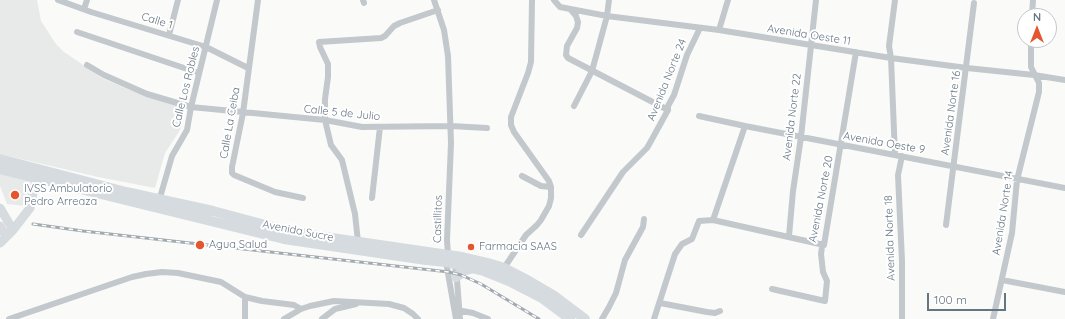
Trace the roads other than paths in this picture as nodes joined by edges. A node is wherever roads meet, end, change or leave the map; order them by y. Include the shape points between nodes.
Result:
1 (58, 0) edge
2 (87, 0) edge
3 (178, 0) edge
4 (217, 0) edge
5 (258, 0) edge
6 (434, 0) edge
7 (532, 0) edge
8 (554, 0) edge
9 (609, 0) edge
10 (728, 0) edge
11 (816, 0) edge
12 (895, 0) edge
13 (974, 3) dead end
14 (84, 9) junction
15 (438, 10) junction
16 (571, 10) junction
17 (607, 16) junction
18 (700, 28) junction
19 (719, 30) junction
20 (77, 32) dead end
21 (169, 35) junction
22 (810, 46) junction
23 (206, 47) junction
24 (1032, 48) edge
25 (856, 52) junction
26 (891, 58) junction
27 (88, 65) dead end
28 (248, 68) junction
29 (967, 68) junction
30 (592, 71) junction
31 (199, 73) junction
32 (1034, 75) junction
33 (1065, 80) edge
34 (574, 106) dead end
35 (191, 107) junction
36 (668, 110) junction
37 (243, 113) junction
38 (699, 116) dead end
39 (325, 120) junction
40 (450, 126) junction
41 (745, 126) junction
42 (380, 127) junction
43 (487, 128) dead end
44 (800, 137) junction
45 (841, 145) junction
46 (899, 155) junction
47 (0, 159) edge
48 (954, 166) junction
49 (0, 169) edge
50 (522, 176) dead end
51 (36, 178) junction
52 (1017, 180) junction
53 (551, 187) junction
54 (1065, 188) edge
55 (303, 198) dead end
56 (372, 198) dead end
57 (159, 203) junction
58 (0, 208) edge
59 (644, 219) dead end
60 (713, 220) junction
61 (946, 225) dead end
62 (0, 226) edge
63 (11, 232) junction
64 (581, 235) dead end
65 (789, 236) junction
66 (358, 242) junction
67 (0, 243) edge
68 (824, 245) junction
69 (504, 268) junction
70 (453, 270) junction
71 (1002, 280) junction
72 (772, 289) dead end
73 (1065, 292) edge
74 (245, 297) junction
75 (365, 302) junction
76 (660, 303) junction
77 (301, 309) junction
78 (457, 310) junction
79 (720, 311) dead end
80 (9, 319) edge
81 (245, 319) edge
82 (284, 319) edge
83 (322, 319) edge
84 (418, 319) edge
85 (456, 319) edge
86 (460, 319) edge
87 (488, 319) edge
88 (570, 319) edge
89 (586, 319) edge
90 (602, 319) edge
91 (654, 319) edge
92 (902, 319) edge
93 (993, 319) edge

1 - 14 street, Calle 1
2 - 14 street
3 - 21 street
4 - 23 street, Calle Los Robles
5 - 28 street, Calle La Ceiba
6 - 15 street, Castillitos
7 - 53 street via 531,62 511,117 511,125
8 - 16 street, Avenida Oeste 11 via 560,7
9 - 17 street
10 - 19 street
11 - 22 street, Avenida Norte 22
12 - 26 street, Avenida Norte 18 via 889,46
13 - 29 street, Avenida Norte 16
14 - 21 street, Calle 1
15 - 39 street via 400,23 381,38 320,41 328,64
15 - 40 street, Castillitos via 448,56
16 - 17 street, Avenida Oeste 11
16 - 30 street via 576,16 578,28 567,46 566,55 570,60
17 - 18 street, Avenida Oeste 11
17 - 30 street
18 - 19 street, Avenida Oeste 11
18 - 36 street, Avenida Norte 24 via 687,55
19 - 22 street, Avenida Oeste 11
20 - 31 street
21 - 23 street, Calle 1
22 - 25 street, Avenida Oeste 11
22 - 44 street, Avenida Norte 22
23 - 28 street, Calle 1
23 - 31 street, Calle Los Robles
24 - 32 street, Avenida Norte 14 via 1031,64
25 - 26 street, Avenida Oeste 11
25 - 45 street, Avenida Norte 20
26 - 29 street, Avenida Oeste 11
26 - 46 street, Avenida Norte 18
27 - 35 street, Calle 5 de Julio via 142,92
28 - 37 street, Calle La Ceiba
29 - 32 street, Avenida Oeste 11
29 - 48 street, Avenida Norte 16
30 - 34 street
30 - 36 street
31 - 35 street, Calle Los Robles
32 - 33 street, Avenida Oeste 11
32 - 52 street, Avenida Norte 14 via 1039,92
35 - 37 street, Calle 5 de Julio
35 - 57 street, Calle Los Robles via 187,130 172,156
36 - 64 street, Avenida Norte 24 via 647,148 623,172
37 - 39 street, Calle 5 de Julio
37 - 55 street, Calle La Ceiba via 232,167 234,175 275,192
38 - 41 street, Avenida Oeste 9
39 - 42 street, Calle 5 de Julio via 362,127
39 - 66 street via 331,145 342,160 355,214
40 - 42 street, Calle 5 de Julio
40 - 43 street, Calle 5 de Julio
40 - 70 street, Castillitos via 447,240
41 - 44 street, Avenida Oeste 9
41 - 60 street
42 - 56 street
44 - 45 street, Avenida Oeste 9
44 - 65 street, Avenida Norte 22
45 - 46 street, Avenida Oeste 9
45 - 68 street, Avenida Norte 20
46 - 48 street, Avenida Oeste 9
46 - 92 street, Avenida Norte 18
47 - 57 main road, Avenida Sucre
48 - 52 street, Avenida Oeste 9
48 - 61 street, Avenida Norte 16
49 - 51 main road, Avenida Sucre
50 - 53 street via 541,186
51 - 57 main road, Avenida Sucre
51 - 63 street via 30,208
52 - 54 street, Avenida Oeste 9
52 - 71 street, Avenida Norte 14 via 1012,234
53 - 69 street via 551,198 545,214 526,235
57 - 66 main road, Avenida Sucre via 213,211 284,230
57 - 70 main road, Avenida Sucre via 284,238 426,260
58 - 63 street
59 - 90 street via 643,227 625,260 616,293
60 - 65 street
60 - 76 street via 699,221 692,239 679,247
62 - 63 street via 2,230
63 - 67 street
65 - 68 street
66 - 70 main road, Avenida Sucre
68 - 72 street, Avenida Norte 20 via 821,254 827,281 825,301
69 - 70 main road, Avenida Sucre via 478,260
69 - 89 main road, Avenida Sucre via 539,286
70 - 78 street, Castillitos
70 - 88 main road via 474,268 499,276 542,298
71 - 73 street
71 - 93 street, Avenida Norte 14
74 - 77 street via 294,305
74 - 80 street via 221,282 162,272 132,277
74 - 81 street
75 - 77 street via 334,301
75 - 83 street via 335,309
75 - 84 street via 404,308
76 - 79 street via 707,312
76 - 91 street
77 - 82 street
78 - 85 street
78 - 86 street
78 - 87 street via 473,312

